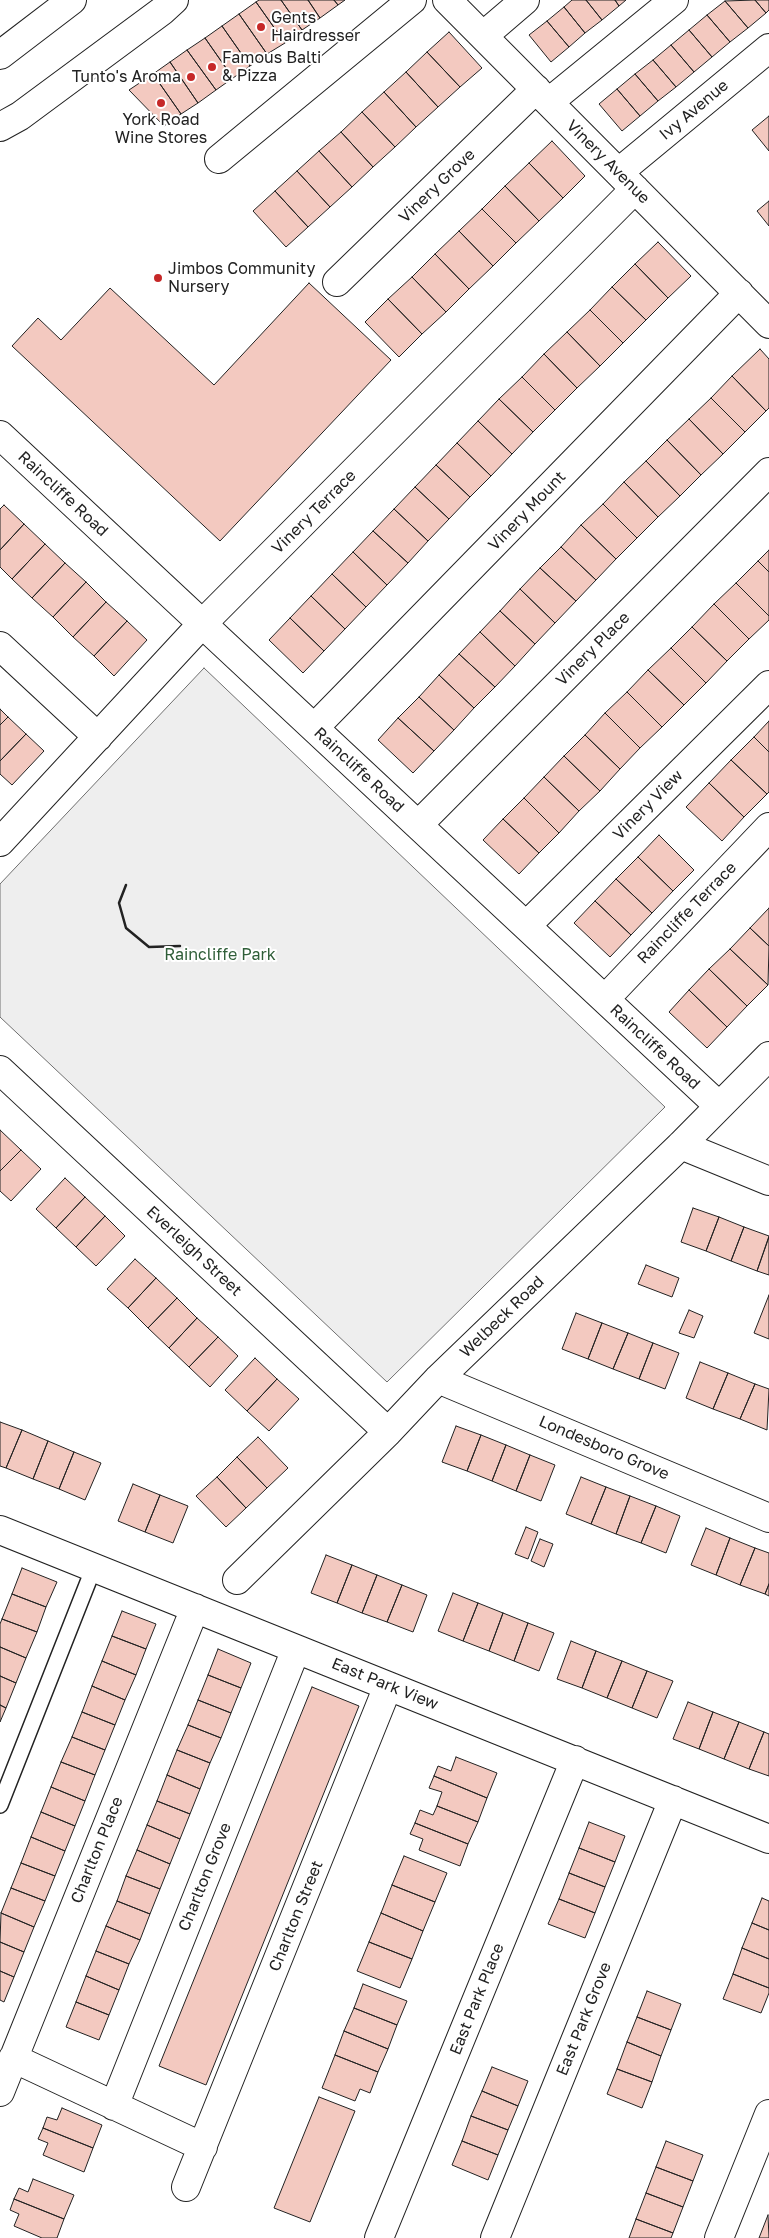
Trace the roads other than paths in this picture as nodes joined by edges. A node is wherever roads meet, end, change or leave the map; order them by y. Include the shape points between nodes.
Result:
1 (174, 0) edge
2 (412, 0) edge
3 (447, 0) edge
4 (525, 0) edge
5 (674, 0) edge
6 (70, 2) edge
7 (483, 36) junction
8 (769, 48) edge
9 (0, 55) edge
10 (542, 96) junction
11 (0, 127) edge
12 (219, 158) dead end
13 (627, 181) junction
14 (337, 282) dead end
15 (739, 293) junction
16 (769, 324) edge
17 (0, 435) edge
18 (769, 472) edge
19 (202, 624) junction
20 (0, 646) edge
21 (769, 684) edge
22 (314, 728) junction
23 (98, 737) junction
24 (418, 825) junction
25 (769, 827) edge
26 (0, 842) edge
27 (526, 926) junction
28 (605, 999) junction
29 (769, 1056) edge
30 (0, 1070) edge
31 (718, 1106) junction
32 (681, 1145) junction
33 (769, 1181) edge
34 (438, 1379) junction
35 (388, 1432) junction
36 (769, 1518) edge
37 (2, 1536) edge
38 (94, 1567) junction
39 (237, 1580) dead end
40 (195, 1608) junction
41 (296, 1648) junction
42 (388, 1686) junction
43 (575, 1760) junction
44 (674, 1800) junction
45 (0, 1805) edge
46 (769, 1839) edge
47 (13, 2058) junction
48 (0, 2092) edge
49 (114, 2106) junction
50 (769, 2114) edge
51 (203, 2147) junction
52 (760, 2161) edge
53 (186, 2187) dead end
54 (380, 2238) edge
55 (495, 2238) edge
56 (719, 2238) edge

1 - 11 main road via 20,116
2 - 12 main road
3 - 7 main road, Vinery Avenue
4 - 7 main road
5 - 10 main road, Vinery Grove
6 - 9 main road
7 - 10 main road, Vinery Avenue
8 - 13 main road, Ivy Avenue
10 - 13 main road, Vinery Avenue
10 - 14 main road, Vinery Grove
13 - 15 main road, Vinery Avenue
13 - 19 main road, Vinery Terrace
15 - 16 main road, Vinery Avenue
15 - 22 main road, Vinery Mount
17 - 19 main road, Raincliffe Road
18 - 24 main road, Vinery Place
19 - 22 main road, Raincliffe Road
19 - 23 main road, Vinery Terrace
20 - 23 main road
21 - 27 main road, Vinery View
22 - 24 main road, Raincliffe Road
23 - 26 main road, Vinery Terrace
24 - 27 main road, Raincliffe Road
25 - 28 main road, Raincliffe Terrace
27 - 28 main road, Raincliffe Road
28 - 31 main road, Raincliffe Road
29 - 31 main road, Welbeck Road
30 - 35 main road, Everleigh Street
31 - 32 main road, Welbeck Road
32 - 33 main road
32 - 34 main road, Welbeck Road
34 - 35 main road, Welbeck Road
34 - 36 main road, Londesboro Grove
35 - 39 main road, Welbeck Road
37 - 38 main road, East Park View
38 - 40 main road, East Park View
38 - 45 lane
40 - 41 main road, East Park View
40 - 47 main road, Charlton Place
41 - 42 main road, East Park View
41 - 49 main road, Charlton Grove
42 - 43 main road, East Park View
42 - 51 main road, Charlton Street
43 - 44 main road, East Park View
43 - 54 main road, East Park Place
44 - 46 main road, East Park View
44 - 55 main road, East Park Grove
47 - 48 main road, Charlton Place
47 - 49 main road
49 - 51 main road
50 - 52 main road
51 - 53 main road, Charlton Street
52 - 56 main road

